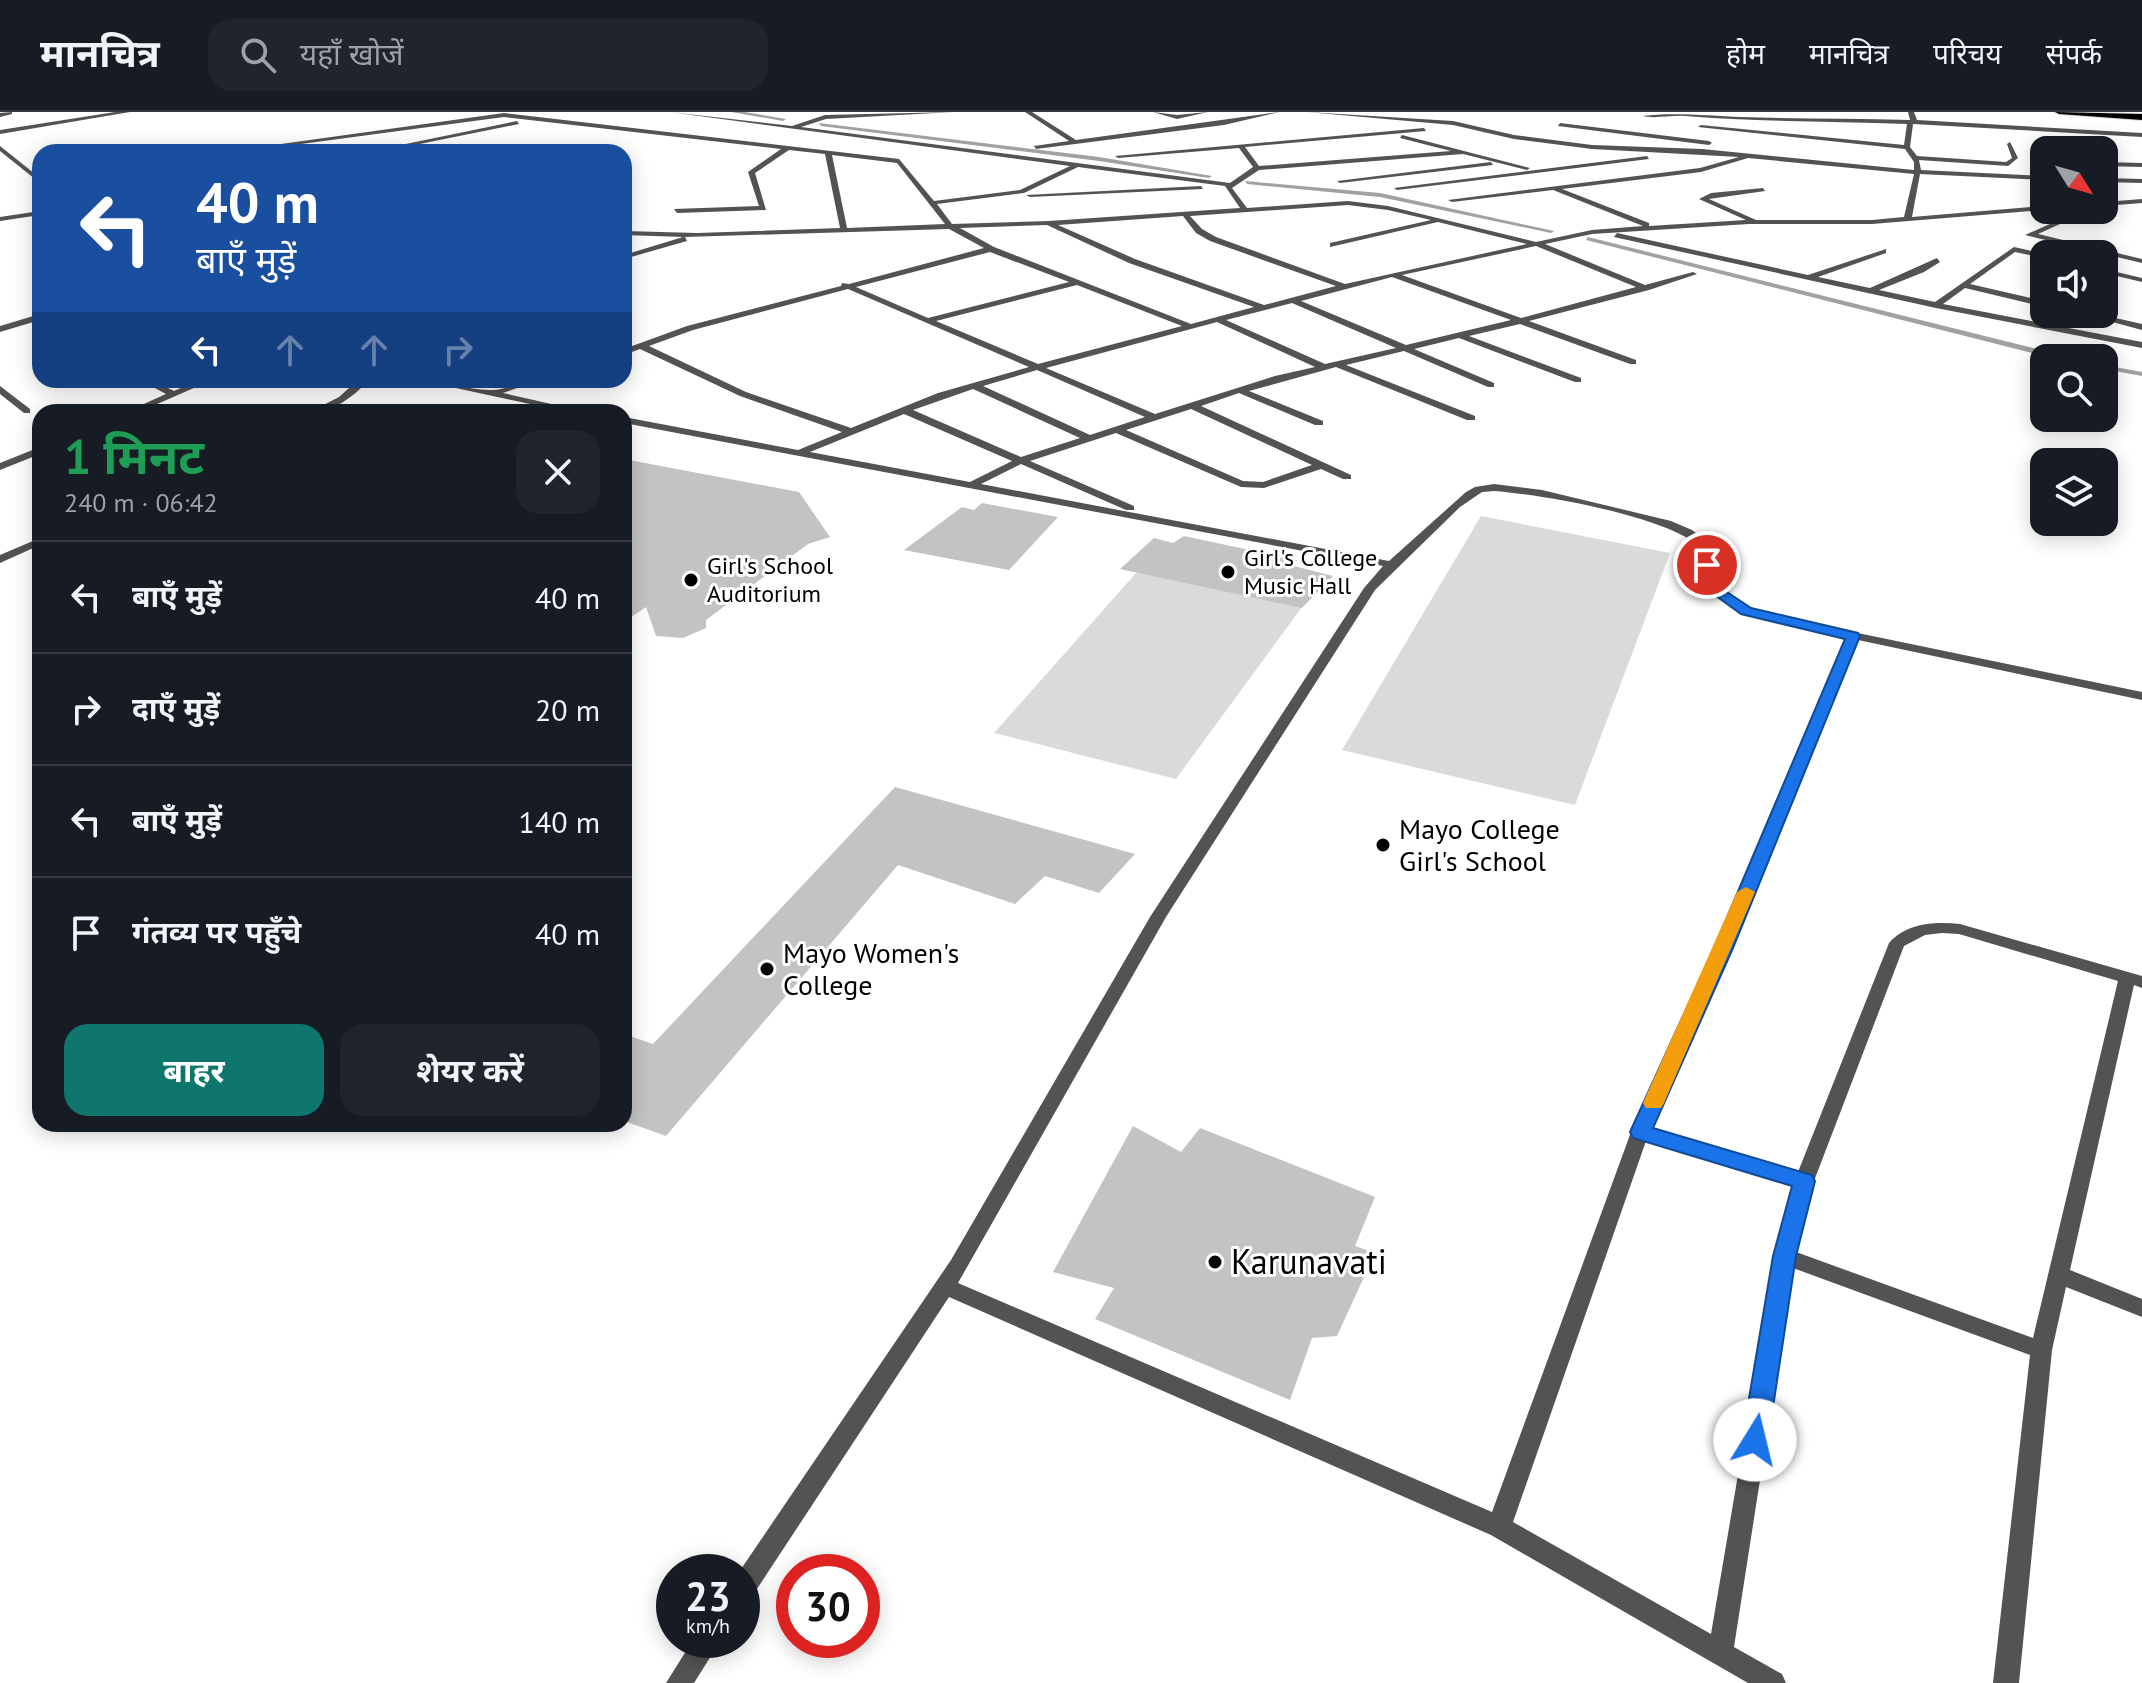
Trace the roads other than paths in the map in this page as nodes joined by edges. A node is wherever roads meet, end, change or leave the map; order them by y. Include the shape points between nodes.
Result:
1 (9, 112) edge
2 (124, 112) edge
3 (673, 112) edge
4 (951, 112) edge
5 (1028, 112) edge
6 (1156, 112) edge
7 (1205, 112) edge
8 (1277, 112) edge
9 (1310, 112) edge
10 (1911, 112) edge
11 (2059, 112) edge
12 (898, 113) edge
13 (832, 114) edge
14 (0, 115) edge
15 (1770, 115) edge
16 (1646, 116) dead end
17 (1357, 117) junction
18 (2142, 117) edge
19 (407, 118) dead end
20 (534, 120) junction
21 (1912, 122) junction
22 (422, 124) junction
23 (1560, 125) dead end
24 (795, 126) junction
25 (1701, 127) dead end
26 (1424, 130) dead end
27 (0, 132) edge
28 (1391, 133) junction
29 (1760, 133) junction
30 (2142, 135) edge
31 (884, 139) junction
32 (1746, 140) dead end
33 (1073, 141) junction
34 (282, 144) edge
35 (413, 144) edge
36 (2010, 144) dead end
37 (1241, 146) junction
38 (788, 147) junction
39 (1036, 147) dead end
40 (1907, 147) junction
41 (0, 148) edge
42 (1688, 151) junction
43 (828, 152) junction
44 (1464, 152) junction
45 (1719, 152) junction
46 (848, 154) junction
47 (1118, 156) dead end
48 (1746, 156) junction
49 (1915, 158) junction
50 (1505, 163) junction
51 (1079, 164) junction
52 (2118, 164) edge
53 (2142, 165) edge
54 (1257, 168) junction
55 (1540, 171) junction
56 (1919, 172) junction
57 (32, 175) edge
58 (2030, 177) edge
59 (2118, 180) edge
60 (1340, 181) dead end
61 (2142, 181) edge
62 (1232, 184) junction
63 (1397, 188) dead end
64 (1555, 188) junction
65 (1763, 190) dead end
66 (1030, 195) dead end
67 (1452, 200) dead end
68 (2142, 201) edge
69 (931, 203) junction
70 (2118, 203) edge
71 (2030, 209) edge
72 (1245, 210) junction
73 (677, 211) dead end
74 (32, 214) edge
75 (1185, 214) junction
76 (18, 217) junction
77 (1908, 218) junction
78 (0, 219) edge
79 (1441, 220) junction
80 (1756, 221) junction
81 (29, 222) dead end
82 (1049, 223) junction
83 (2054, 224) edge
84 (950, 226) junction
85 (1652, 227) junction
86 (844, 231) junction
87 (1596, 231) junction
88 (632, 233) edge
89 (2030, 234) junction
90 (697, 235) junction
91 (1538, 244) junction
92 (1333, 245) dead end
93 (991, 249) junction
94 (2014, 249) junction
95 (1883, 251) dead end
96 (2030, 253) edge
97 (632, 254) edge
98 (1937, 260) dead end
99 (2142, 261) edge
100 (1394, 274) junction
101 (1693, 274) dead end
102 (2118, 274) edge
103 (1807, 278) junction
104 (2142, 280) edge
105 (1076, 283) junction
106 (845, 285) junction
107 (1963, 285) junction
108 (1345, 287) junction
109 (1646, 288) junction
110 (1870, 291) junction
111 (1292, 300) junction
112 (2030, 301) edge
113 (1936, 305) junction
114 (1261, 307) junction
115 (1217, 319) junction
116 (32, 320) edge
117 (929, 320) junction
118 (28, 321) junction
119 (1520, 321) junction
120 (2118, 321) edge
121 (32, 323) edge
122 (1190, 326) junction
123 (2142, 327) edge
124 (0, 329) edge
125 (1460, 335) junction
126 (2142, 345) edge
127 (641, 346) junction
128 (1403, 348) junction
129 (632, 349) edge
130 (1633, 362) dead end
131 (1336, 364) junction
132 (1038, 367) junction
133 (1323, 367) junction
134 (1578, 380) dead end
135 (973, 385) junction
136 (1491, 385) dead end
137 (161, 388) edge
138 (188, 388) edge
139 (355, 388) edge
140 (458, 388) edge
141 (510, 388) edge
142 (0, 389) edge
143 (1239, 390) junction
144 (173, 394) junction
145 (488, 395) junction
146 (150, 404) edge
147 (332, 404) edge
148 (538, 404) edge
149 (1191, 405) junction
150 (902, 409) junction
151 (27, 411) dead end
152 (1153, 417) junction
153 (1471, 418) dead end
154 (632, 421) edge
155 (1319, 423) dead end
156 (1116, 429) junction
157 (850, 431) junction
158 (1089, 438) junction
159 (801, 452) junction
160 (32, 453) edge
161 (1021, 460) junction
162 (1322, 465) junction
163 (0, 467) edge
164 (1347, 477) dead end
165 (975, 483) junction
166 (1157, 519) junction
167 (32, 545) edge
168 (0, 559) edge
169 (1389, 564) junction
170 (1853, 636) junction
171 (2142, 696) edge
172 (2135, 980) edge
173 (1640, 1132) junction
174 (1804, 1181) junction
175 (1785, 1256) junction
176 (2057, 1274) junction
177 (944, 1286) junction
178 (2142, 1308) edge
179 (2041, 1350) junction
180 (1499, 1527) junction
181 (760, 1562) edge
182 (1720, 1655) junction
183 (696, 1658) edge
184 (679, 1683) edge
185 (1773, 1683) edge
186 (2006, 1683) edge

1 - 14 street
2 - 27 street
3 - 24 street
4 - 12 street
5 - 33 street
6 - 7 street via 1177,117
8 - 33 street
9 - 17 street
10 - 21 street
11 - 18 highway
12 - 13 street
13 - 24 street
15 - 16 street
15 - 21 street
15 - 29 street
17 - 28 street
17 - 42 street via 1456,121 1566,145
19 - 22 street
20 - 22 street via 504,115
20 - 35 street
20 - 38 street
21 - 30 street
21 - 40 street
22 - 34 street
23 - 45 street via 1732,146
24 - 31 street
25 - 29 street
26 - 28 street
28 - 37 street
28 - 44 street
29 - 32 street
29 - 40 street
31 - 46 street
31 - 51 street
33 - 39 street
36 - 49 street via 2015,158 2008,164
37 - 47 street
37 - 54 street
38 - 43 street
38 - 73 street via 751,172 763,208
40 - 49 street
41 - 57 street
42 - 45 street
42 - 55 street
43 - 46 street
43 - 86 street
44 - 50 street
44 - 54 street
45 - 48 street
46 - 69 street via 899,161
48 - 56 street
48 - 64 street via 1701,170
49 - 56 street
50 - 55 street
50 - 60 street
51 - 62 street
51 - 69 street via 1022,192
52 - 53 street
54 - 62 street
55 - 63 street
56 - 58 street
56 - 77 street
59 - 61 street
62 - 66 street
62 - 72 street via 1230,191
64 - 67 street
64 - 85 street
65 - 80 street via 1703,199
68 - 70 street
69 - 84 street
71 - 77 street
72 - 75 street
72 - 79 street via 1348,203
74 - 76 street
75 - 82 street
75 - 108 street via 1213,239
76 - 78 street
76 - 81 street
77 - 80 street
79 - 91 street
79 - 92 street
80 - 85 street
82 - 84 street
82 - 114 street via 1132,261
83 - 89 street
84 - 86 street
84 - 93 street
85 - 87 street
86 - 90 street
87 - 91 street
87 - 103 street
88 - 90 street
89 - 94 street
89 - 99 street
90 - 97 street
91 - 100 street
91 - 109 street
93 - 105 street
93 - 106 street
94 - 96 street
94 - 107 street
95 - 103 street
98 - 110 street
100 - 108 street
100 - 119 street
101 - 109 street
102 - 104 street
103 - 110 street
105 - 117 street
105 - 122 street
106 - 117 street
106 - 127 street
107 - 112 street
107 - 113 street
108 - 111 street
109 - 119 street
110 - 113 street
111 - 114 street
111 - 128 street
113 - 126 street
114 - 115 street
115 - 122 street
115 - 133 street
116 - 118 street
117 - 132 street
118 - 121 street
118 - 124 street
119 - 125 street
119 - 130 street
120 - 123 street
122 - 132 street
125 - 128 street
125 - 134 street
127 - 129 street
127 - 157 street via 743,394
128 - 131 street
128 - 136 street
131 - 133 street
131 - 153 street
132 - 135 street
132 - 152 street
133 - 143 street
135 - 150 street
135 - 158 street
137 - 144 street
138 - 144 street
139 - 147 street
140 - 145 street
141 - 145 street
142 - 151 street
143 - 149 street
143 - 155 street
144 - 146 street
145 - 148 street
149 - 152 street
149 - 162 street
150 - 157 street
150 - 161 street
152 - 156 street
154 - 159 street
156 - 158 street
156 - 162 street via 1241,484 1264,485
157 - 159 street
158 - 161 street
159 - 165 street
160 - 163 street
161 - 165 street
161 - 166 street
162 - 164 street
165 - 166 street
166 - 169 street
167 - 168 street
169 - 170 street via 1477,489 1510,488 1688,532 1703,543 1711,588 1728,601 1768,618
169 - 177 street via 1158,917
170 - 171 street
170 - 173 street
172 - 174 street via 1973,932 1932,926 1916,930 1897,943
172 - 176 street
173 - 174 street
173 - 180 street
174 - 175 street
175 - 179 street
175 - 182 street
176 - 178 street
176 - 179 street
177 - 180 street
177 - 181 street
179 - 186 street
180 - 182 street
182 - 185 street
183 - 184 street

